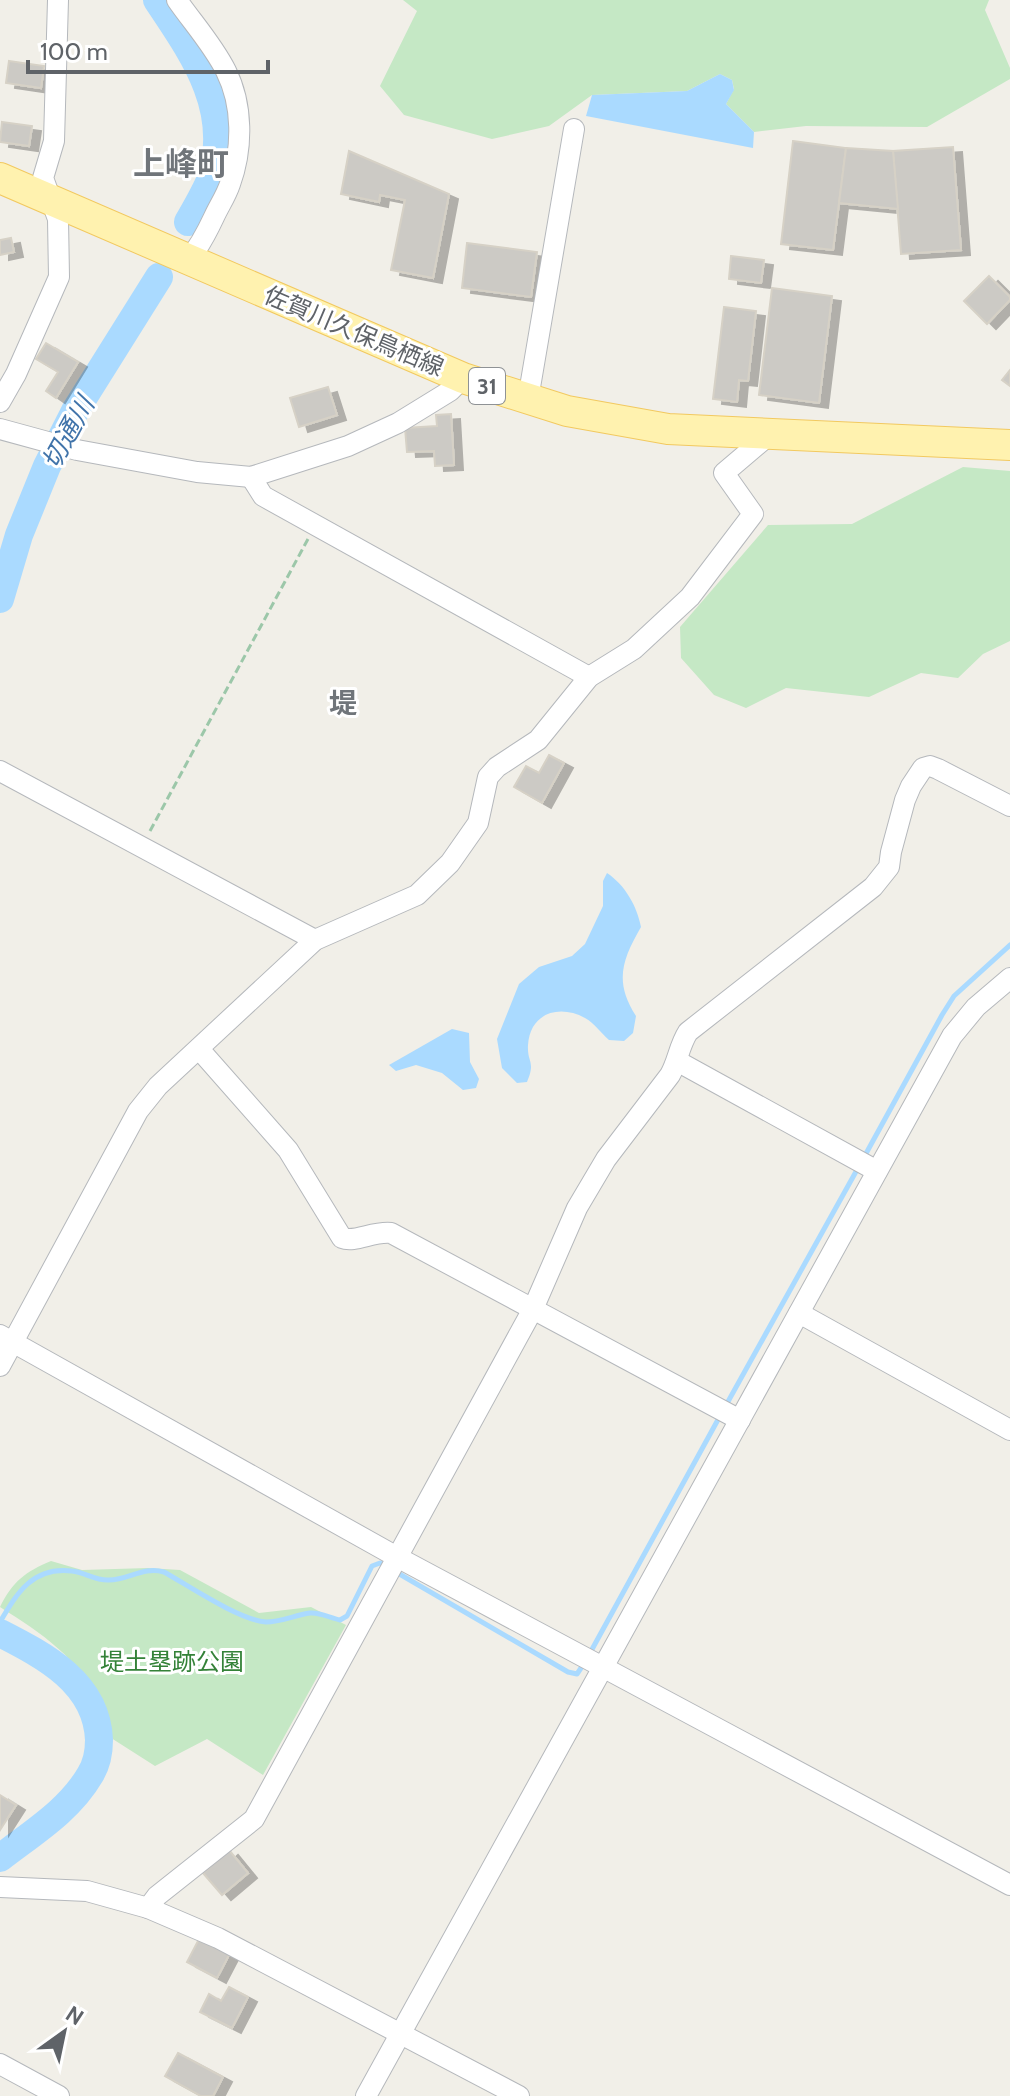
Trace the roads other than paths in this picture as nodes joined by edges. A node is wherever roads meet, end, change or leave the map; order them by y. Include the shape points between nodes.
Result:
1 (58, 0) edge
2 (177, 0) edge
3 (574, 129) dead end
4 (0, 178) edge
5 (52, 201) junction
6 (189, 259) junction
7 (463, 378) junction
8 (528, 399) junction
9 (0, 402) edge
10 (0, 429) edge
11 (770, 434) junction
12 (1010, 445) edge
13 (251, 477) junction
14 (589, 677) junction
15 (0, 771) edge
16 (1010, 806) edge
17 (315, 940) junction
18 (1010, 978) edge
19 (199, 1049) junction
20 (677, 1061) junction
21 (877, 1171) junction
22 (533, 1309) junction
23 (799, 1313) junction
24 (7, 1338) edge
25 (0, 1366) edge
26 (740, 1420) junction
27 (1010, 1430) edge
28 (397, 1557) junction
29 (603, 1667) junction
30 (1010, 1885) edge
31 (0, 1887) edge
32 (148, 1908) junction
33 (400, 2035) junction
34 (0, 2064) edge
35 (59, 2096) edge
36 (366, 2096) edge
37 (519, 2096) edge

1 - 5 street via 54,141 43,178
2 - 6 street via 226,72 239,132 230,185
3 - 8 street
4 - 5 main road, 佐賀川久保鳥栖線 / 31
5 - 6 main road, 佐賀川久保鳥栖線 / 31
5 - 9 street via 58,219 59,277
6 - 7 main road, 佐賀川久保鳥栖線 / 31
7 - 8 main road, 佐賀川久保鳥栖線 / 31
7 - 13 street via 398,423 348,446
8 - 11 main road, 佐賀川久保鳥栖線 / 31 via 668,429
10 - 13 street via 77,450
11 - 12 main road, 佐賀川久保鳥栖線 / 31
11 - 14 street via 724,473 753,514 690,597 634,649
13 - 14 street via 263,496
14 - 17 street via 538,740 488,777 478,823 439,874 417,895
15 - 17 street
16 - 20 street via 938,769 923,768 905,800 889,867 873,887 688,1032
17 - 19 street
18 - 21 street via 952,1036
19 - 22 street via 288,1150 342,1238 391,1233
19 - 24 street via 138,1111
20 - 21 street
20 - 22 street via 577,1208
21 - 23 street
22 - 26 street
22 - 28 street
23 - 26 street
23 - 27 street
24 - 25 street
24 - 28 street
26 - 29 street
28 - 29 street
28 - 32 street via 254,1819
29 - 30 street
29 - 33 street
31 - 32 street via 87,1891
32 - 33 street via 218,1938
33 - 36 street
33 - 37 street
34 - 35 street

